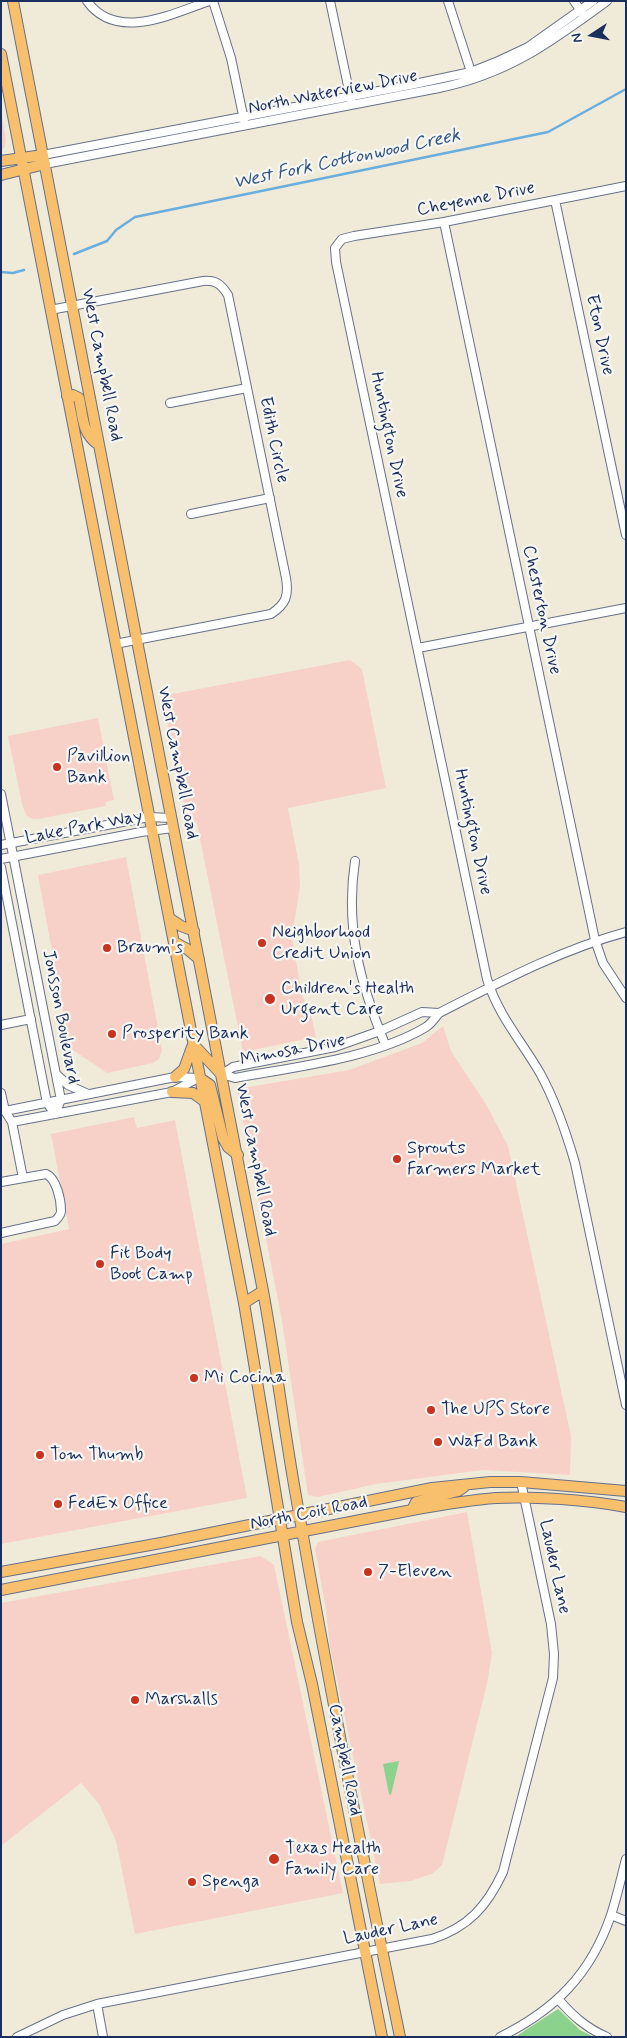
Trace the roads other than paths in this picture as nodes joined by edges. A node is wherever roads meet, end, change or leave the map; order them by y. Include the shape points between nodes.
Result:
1 (14, 1) edge
2 (87, 1) edge
3 (209, 1) edge
4 (213, 1) edge
5 (330, 1) edge
6 (448, 1) edge
7 (574, 1) edge
8 (593, 1) edge
9 (607, 1) edge
10 (583, 14) junction
11 (1, 54) edge
12 (472, 76) junction
13 (351, 100) junction
14 (243, 117) junction
15 (245, 126) junction
16 (21, 157) junction
17 (44, 159) junction
18 (1, 160) edge
19 (23, 169) junction
20 (1, 175) edge
21 (626, 186) edge
22 (555, 200) junction
23 (444, 222) junction
24 (335, 248) joint
25 (73, 306) junction
26 (50, 310) junction
27 (247, 388) junction
28 (67, 396) junction
29 (170, 403) dead end
30 (99, 444) junction
31 (270, 498) junction
32 (191, 514) dead end
33 (626, 535) edge
34 (626, 608) edge
35 (529, 627) junction
36 (137, 640) junction
37 (116, 644) junction
38 (418, 648) junction
39 (1, 794) edge
40 (149, 817) junction
41 (172, 823) junction
42 (152, 830) junction
43 (11, 843) junction
44 (1, 845) edge
45 (14, 857) junction
46 (1, 859) edge
47 (356, 861) dead end
48 (1, 867) edge
49 (3, 882) edge
50 (169, 918) junction
51 (194, 931) junction
52 (626, 932) edge
53 (595, 940) junction
54 (174, 942) junction
55 (199, 958) junction
56 (37, 974) junction
57 (23, 977) junction
58 (490, 987) junction
59 (626, 998) edge
60 (439, 1013) junction
61 (31, 1019) junction
62 (1, 1024) edge
63 (380, 1032) junction
64 (193, 1044) junction
65 (385, 1044) junction
66 (312, 1052) junction
67 (218, 1055) junction
68 (321, 1062) junction
69 (213, 1065) junction
70 (56, 1074) junction
71 (222, 1074) junction
72 (176, 1077) junction
73 (200, 1078) junction
74 (210, 1085) junction
75 (121, 1088) junction
76 (172, 1092) junction
77 (1, 1093) edge
78 (89, 1095) junction
79 (61, 1100) junction
80 (204, 1101) junction
81 (121, 1102) junction
82 (47, 1103) junction
83 (5, 1112) junction
84 (55, 1114) junction
85 (12, 1122) junction
86 (238, 1155) junction
87 (23, 1178) junction
88 (1, 1182) edge
89 (1, 1232) edge
90 (264, 1291) junction
91 (244, 1303) junction
92 (266, 1303) junction
93 (626, 1405) edge
94 (522, 1482) junction
95 (468, 1484) junction
96 (626, 1491) edge
97 (525, 1499) junction
98 (626, 1507) edge
99 (412, 1510) junction
100 (299, 1515) junction
101 (280, 1519) junction
102 (302, 1532) junction
103 (282, 1536) junction
104 (117, 1552) junction
105 (121, 1567) junction
106 (1, 1572) edge
107 (1, 1590) edge
108 (322, 1734) junction
109 (340, 1735) junction
110 (324, 1744) junction
111 (626, 1859) edge
112 (611, 1916) junction
113 (626, 1921) edge
114 (382, 1948) junction
115 (366, 1952) junction
116 (558, 1999) junction
117 (97, 2004) junction
118 (17, 2037) edge
119 (103, 2037) edge
120 (382, 2037) edge
121 (400, 2037) edge
122 (500, 2037) edge
123 (607, 2037) edge

1 - 17 main road, West Campbell Road
2 - 3 street via 108,19 127,23 163,17
4 - 14 street via 231,58
5 - 13 street
6 - 12 street
7 - 10 street
8 - 10 street, North Waterview Drive
9 - 10 street, North Waterview Drive
10 - 12 street, North Waterview Drive
11 - 16 main road
12 - 13 street, North Waterview Drive
13 - 14 street, North Waterview Drive
13 - 15 street, North Waterview Drive
14 - 15 street
14 - 17 street, North Waterview Drive
15 - 17 street, North Waterview Drive
16 - 17 main road
16 - 18 main road
16 - 19 main road
17 - 19 main road
17 - 25 main road, West Campbell Road
19 - 20 main road
19 - 26 main road
21 - 22 street, Cheyenne Drive
22 - 23 street, Cheyenne Drive
22 - 33 street, Eton Drive
23 - 24 street, Cheyenne Drive via 342,239
23 - 35 street, Chesterton Drive
24 - 38 street, Huntington Drive
25 - 26 street, Edith Circle
25 - 27 street, Edith Circle via 212,280 228,294
25 - 30 main road, West Campbell Road
26 - 28 main road
27 - 29 street
27 - 31 street, Edith Circle
28 - 30 main road via 79,398 86,433
28 - 37 main road
30 - 36 main road, West Campbell Road
31 - 32 street
31 - 36 street, Edith Circle via 288,591 279,609 258,617
34 - 35 street
35 - 38 street
35 - 53 street, Chesterton Drive
36 - 37 street, Edith Circle
36 - 41 main road, West Campbell Road
37 - 40 main road
38 - 58 street, Huntington Drive
39 - 43 street, Jonsson Boulevard
40 - 41 street, Lake Park Way
40 - 42 main road
40 - 43 street, Lake Park Way
41 - 42 street, Lake Park Way
41 - 51 main road, West Campbell Road
42 - 45 street, Lake Park Way
42 - 50 main road
43 - 44 street, Lake Park Way
43 - 45 street, Jonsson Boulevard
45 - 46 street, Lake Park Way
45 - 56 street, Jonsson Boulevard
47 - 63 street via 352,884 353,940
48 - 49 street, Jonsson Boulevard
49 - 57 street, Jonsson Boulevard
50 - 51 main road
50 - 54 main road
51 - 55 main road, West Campbell Road
52 - 53 street, Mimosa Drive
53 - 58 street, Mimosa Drive
53 - 59 street, Chesterton Drive via 606,968
54 - 55 main road
54 - 64 main road
55 - 67 main road, West Campbell Road
56 - 57 street
56 - 70 street, Jonsson Boulevard
57 - 61 street, Jonsson Boulevard
58 - 60 street, Mimosa Drive
58 - 93 street, Huntington Drive via 505,1020 549,1091 567,1135
60 - 63 street, Mimosa Drive via 422,1012
60 - 65 street, Mimosa Drive via 428,1027
61 - 62 street
61 - 82 street, Jonsson Boulevard
63 - 65 street
63 - 66 street, Mimosa Drive via 335,1048
64 - 69 main road
64 - 72 main road via 184,1069
64 - 73 main road
65 - 68 street, Mimosa Drive
66 - 68 street
66 - 71 street, Mimosa Drive via 233,1067
67 - 69 main road
67 - 71 main road, West Campbell Road
68 - 71 street, Mimosa Drive via 235,1078
69 - 71 main road
69 - 73 main road
70 - 78 street via 68,1085
70 - 79 street, Jonsson Boulevard
71 - 74 main road
71 - 86 main road, West Campbell Road
72 - 73 street
72 - 75 street
73 - 74 main road
73 - 76 street
73 - 80 main road
74 - 80 main road
74 - 86 main road via 223,1138
75 - 78 street
75 - 81 street
76 - 80 main road via 193,1093
76 - 81 street
77 - 83 street
78 - 79 street
79 - 82 street
79 - 84 street, Jonsson Boulevard
80 - 91 main road
81 - 84 street
82 - 83 street
82 - 84 street, Jonsson Boulevard
83 - 85 street
84 - 85 street
85 - 87 street
86 - 90 main road, West Campbell Road
87 - 88 street
87 - 89 street via 51,1176 61,1211 59,1216 49,1223
90 - 91 main road
90 - 92 main road, West Campbell Road
91 - 92 main road
91 - 101 main road
92 - 100 main road, West Campbell Road
94 - 95 main road, North Coit Road
94 - 96 main road, North Coit Road
94 - 97 street, Lauder Lane
95 - 99 main road via 458,1491 416,1502
95 - 100 main road, North Coit Road via 432,1488
97 - 98 main road, North Coit Road via 572,1500
97 - 99 main road, North Coit Road via 497,1498
97 - 114 street, Lauder Lane via 551,1624 553,1678 504,1872 494,1891 466,1922 438,1937
99 - 102 main road, North Coit Road
100 - 101 main road, North Coit Road
100 - 102 main road, West Campbell Road
101 - 103 main road, Campbell Road
101 - 104 main road, North Coit Road
102 - 103 main road, North Coit Road
102 - 109 main road, Campbell Road
103 - 105 main road, North Coit Road
103 - 108 main road, Campbell Road
104 - 105 main road
104 - 106 main road, North Coit Road
105 - 107 main road, North Coit Road
108 - 109 main road
108 - 110 main road, Campbell Road
109 - 110 main road
109 - 114 main road, Campbell Road
110 - 115 main road, Campbell Road
111 - 112 street
112 - 113 street
112 - 116 street via 584,1971
114 - 115 street, Lauder Lane
114 - 121 main road, Campbell Road
115 - 117 street, Lauder Lane
115 - 120 main road, Campbell Road
116 - 122 street via 526,2023
116 - 123 street via 574,2017
117 - 118 street, Lauder Lane via 63,2015
117 - 119 street

